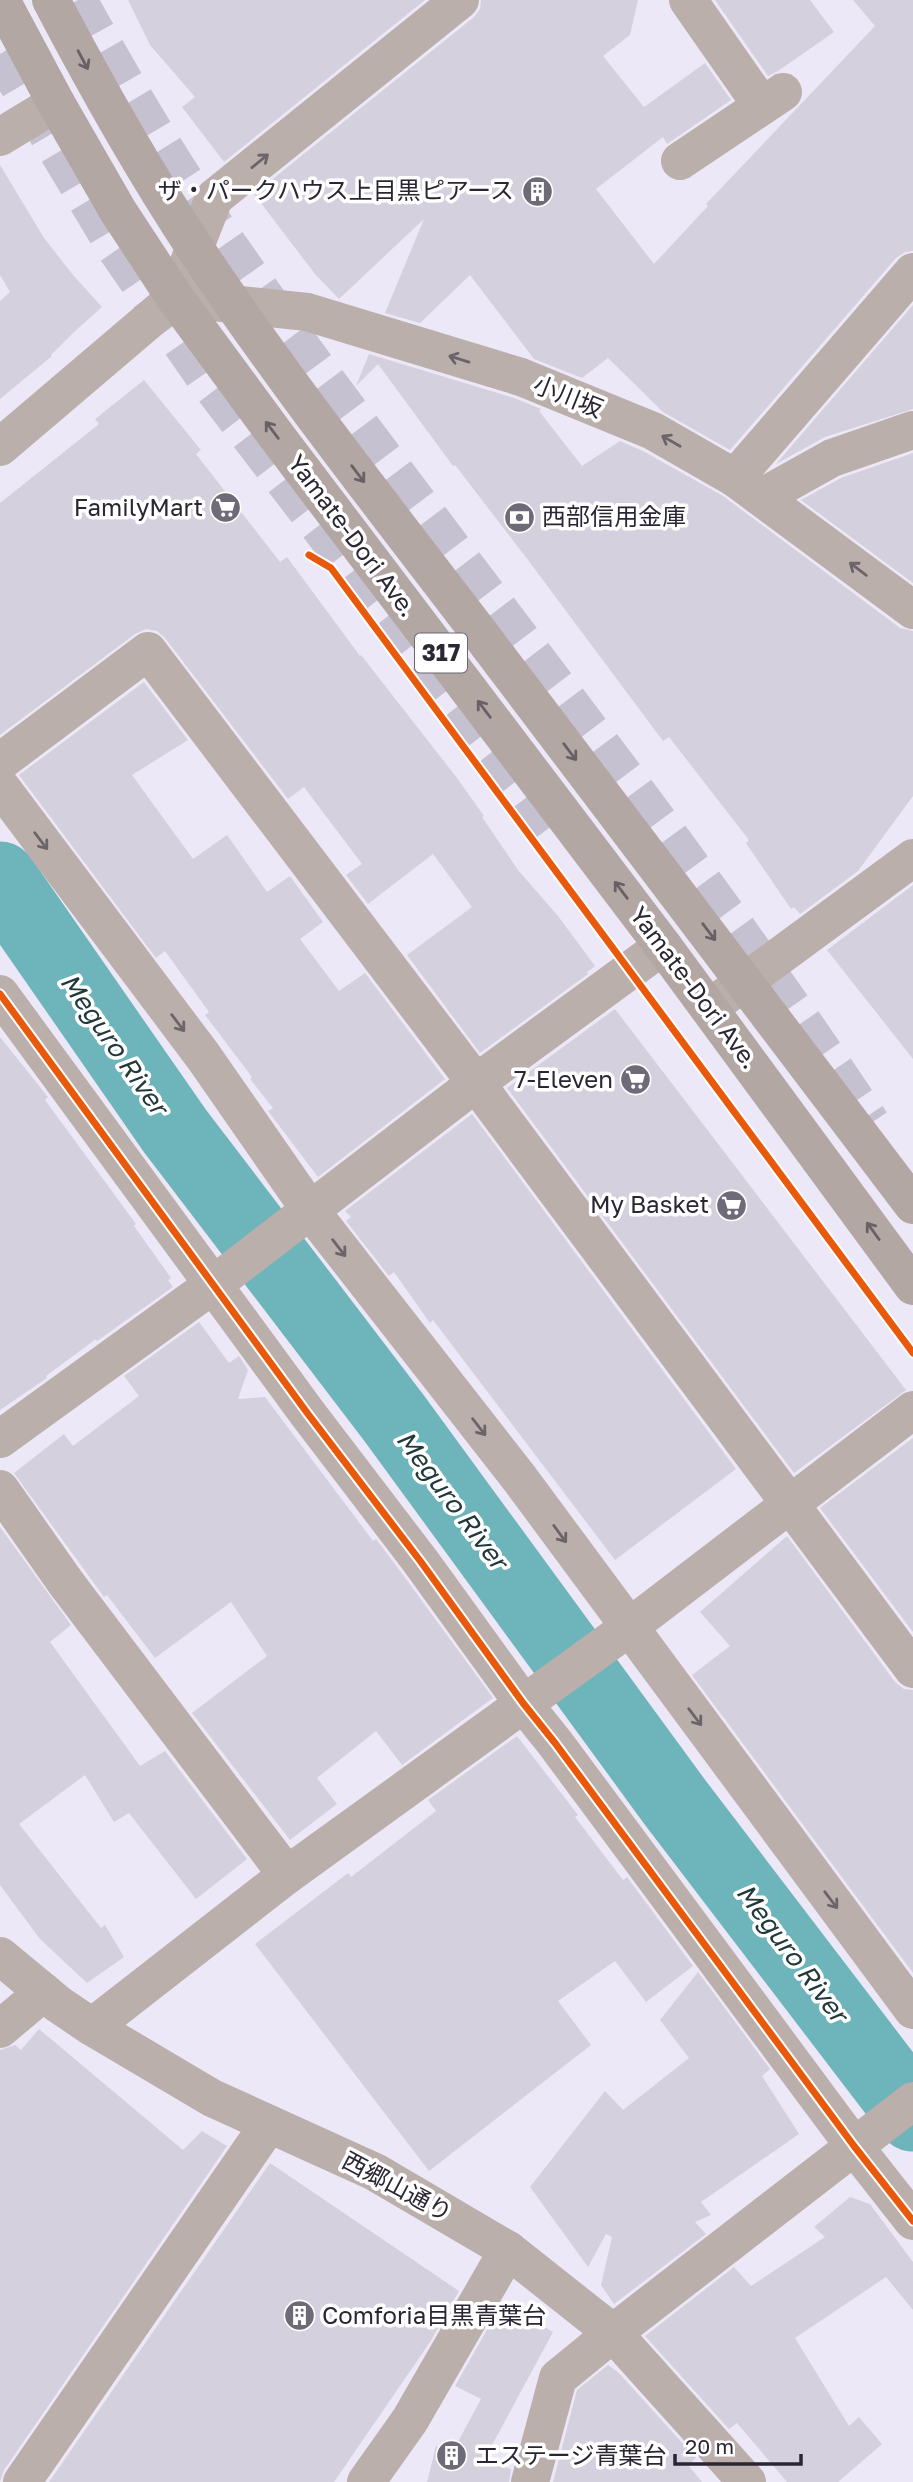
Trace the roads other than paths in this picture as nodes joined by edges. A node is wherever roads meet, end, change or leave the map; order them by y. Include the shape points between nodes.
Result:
1 (1, 0) edge
2 (51, 0) edge
3 (460, 0) edge
4 (688, 0) edge
5 (56, 103) junction
6 (0, 137) edge
7 (680, 160) dead end
8 (194, 247) junction
9 (913, 272) edge
10 (175, 298) junction
11 (234, 304) junction
12 (913, 430) edge
13 (0, 447) edge
14 (748, 487) junction
15 (913, 611) edge
16 (0, 762) edge
17 (0, 786) edge
18 (913, 858) edge
19 (663, 946) junction
20 (746, 981) junction
21 (709, 1008) junction
22 (6, 1013) edge
23 (476, 1083) junction
24 (913, 1205) edge
25 (304, 1215) junction
26 (220, 1278) junction
27 (913, 1286) edge
28 (913, 1410) edge
29 (0, 1439) edge
30 (0, 1489) edge
31 (791, 1505) junction
32 (622, 1632) junction
33 (913, 1669) edge
34 (530, 1698) junction
35 (288, 1875) junction
36 (0, 1955) edge
37 (44, 1992) junction
38 (913, 2010) edge
39 (92, 2027) junction
40 (0, 2029) edge
41 (913, 2101) edge
42 (269, 2124) junction
43 (861, 2141) junction
44 (913, 2221) edge
45 (508, 2249) junction
46 (613, 2333) junction
47 (22, 2482) edge
48 (366, 2482) edge
49 (530, 2482) edge
50 (747, 2482) edge

1 - 5 main road, Yamate-Dori Ave. / 317
2 -> 8 main road, Yamate-Dori Ave. / 317 via 96,85
8 -> 3 street via 214,198
4 - 7 street via 773,99
5 - 6 street
5 - 10 main road, Yamate-Dori Ave. / 317
8 - 10 street
8 - 11 main road, Yamate-Dori Ave. / 317
9 - 14 street
10 - 11 street, 小川坂
10 - 13 street
19 -> 10 main road, Yamate-Dori Ave. / 317
14 -> 11 street, 小川坂 via 653,431 521,377 307,312
11 -> 20 main road, Yamate-Dori Ave. / 317 via 313,416
12 - 14 street
15 -> 14 street, 小川坂
16 - 23 street via 148,651
17 -> 25 street via 203,1056
18 - 20 street
19 - 21 main road, Yamate-Dori Ave. / 317
19 - 23 street
20 - 21 street
20 - 24 main road, Yamate-Dori Ave. / 317
27 -> 21 main road, Yamate-Dori Ave. / 317
22 - 26 street
23 - 25 street
23 - 31 street
25 - 26 street
25 -> 32 street via 520,1479
26 - 29 street
26 - 34 street via 308,1414
28 - 31 street
30 - 35 street
31 - 32 street
31 - 33 street
32 - 34 street
32 -> 38 street
34 - 35 street
34 - 43 street via 555,1743
35 - 39 street
36 - 37 street, 西郷山通り
37 - 39 street, 西郷山通り
37 - 40 street
39 - 42 street, 西郷山通り via 212,2098
41 - 43 street
42 - 45 street, 西郷山通り via 375,2172
42 - 47 street
43 - 44 street
43 - 46 street
45 - 46 street, 西郷山通り
45 - 48 street via 411,2420
46 - 49 street via 558,2378
46 - 50 street, 西郷山通り

